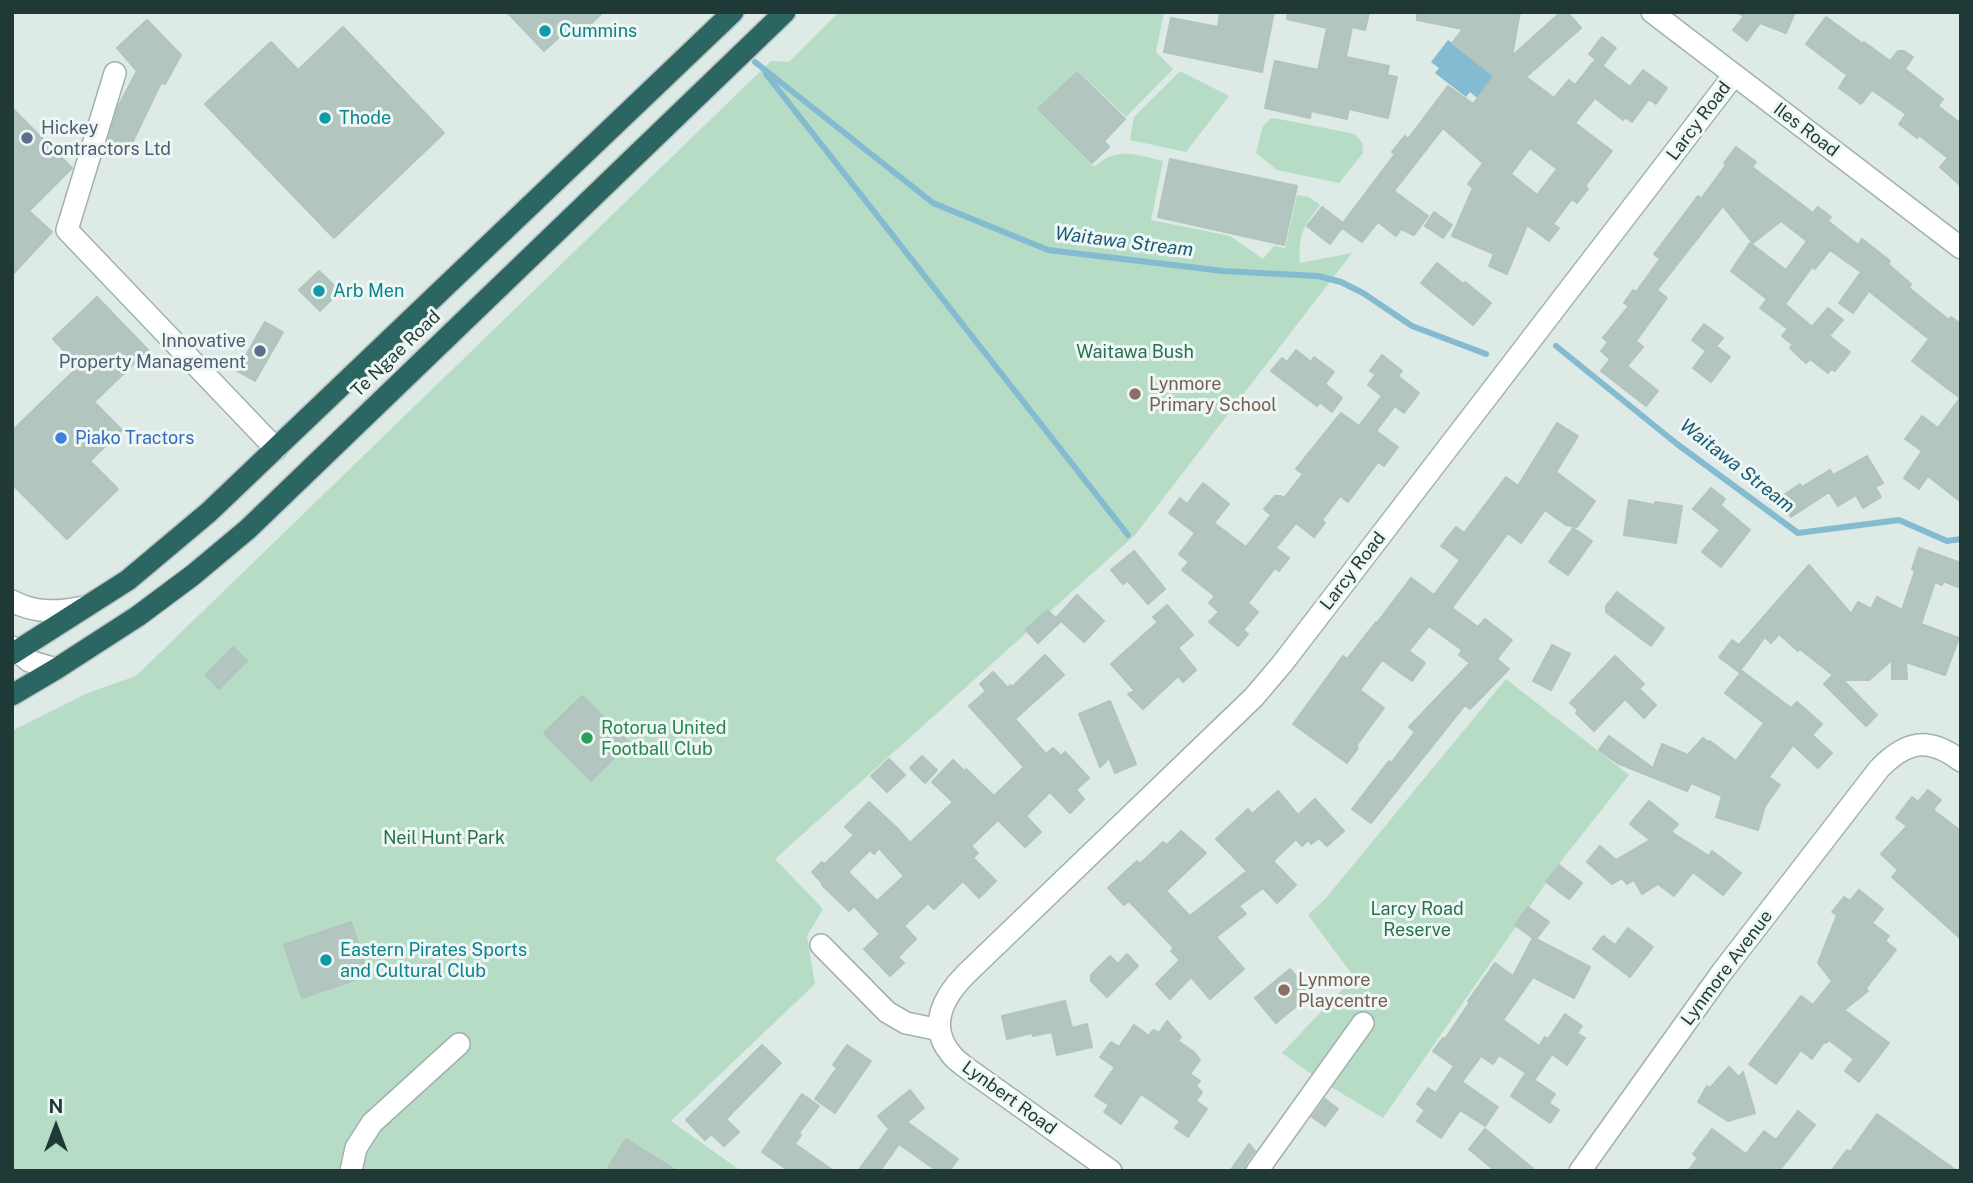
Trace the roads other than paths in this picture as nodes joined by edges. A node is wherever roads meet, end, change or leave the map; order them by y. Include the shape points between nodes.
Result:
1 (733, 12) edge
2 (785, 12) edge
3 (1652, 12) edge
4 (115, 74) dead end
5 (1734, 75) junction
6 (1961, 248) edge
7 (276, 449) junction
8 (21, 605) edge
9 (90, 605) junction
10 (13, 651) edge
11 (56, 669) junction
12 (12, 695) edge
13 (1961, 761) edge
14 (821, 944) dead end
15 (1363, 1023) dead end
16 (940, 1030) junction
17 (459, 1044) dead end
18 (351, 1171) edge
19 (1111, 1171) edge
20 (1257, 1171) edge
21 (1580, 1171) edge

1 - 7 highway, Te Ngae Road
2 - 11 highway, Te Ngae Road via 248,529 138,616
3 - 5 street, Iles Road
4 - 7 street via 67,230
5 - 6 street, Iles Road
5 - 16 street, Larcy Road via 1268,681 960,980 941,1007
7 - 9 highway, Te Ngae Road via 199,521
8 - 9 street via 44,612
9 - 10 highway, Te Ngae Road
10 - 11 street
11 - 12 highway, Te Ngae Road
13 - 21 street, Lynmore Avenue via 1930,745 1914,745 1892,755 1722,972
14 - 16 street via 887,1012 914,1025
15 - 20 street
16 - 19 street, Lynbert Road via 951,1054 968,1069
17 - 18 street via 372,1123 356,1148

